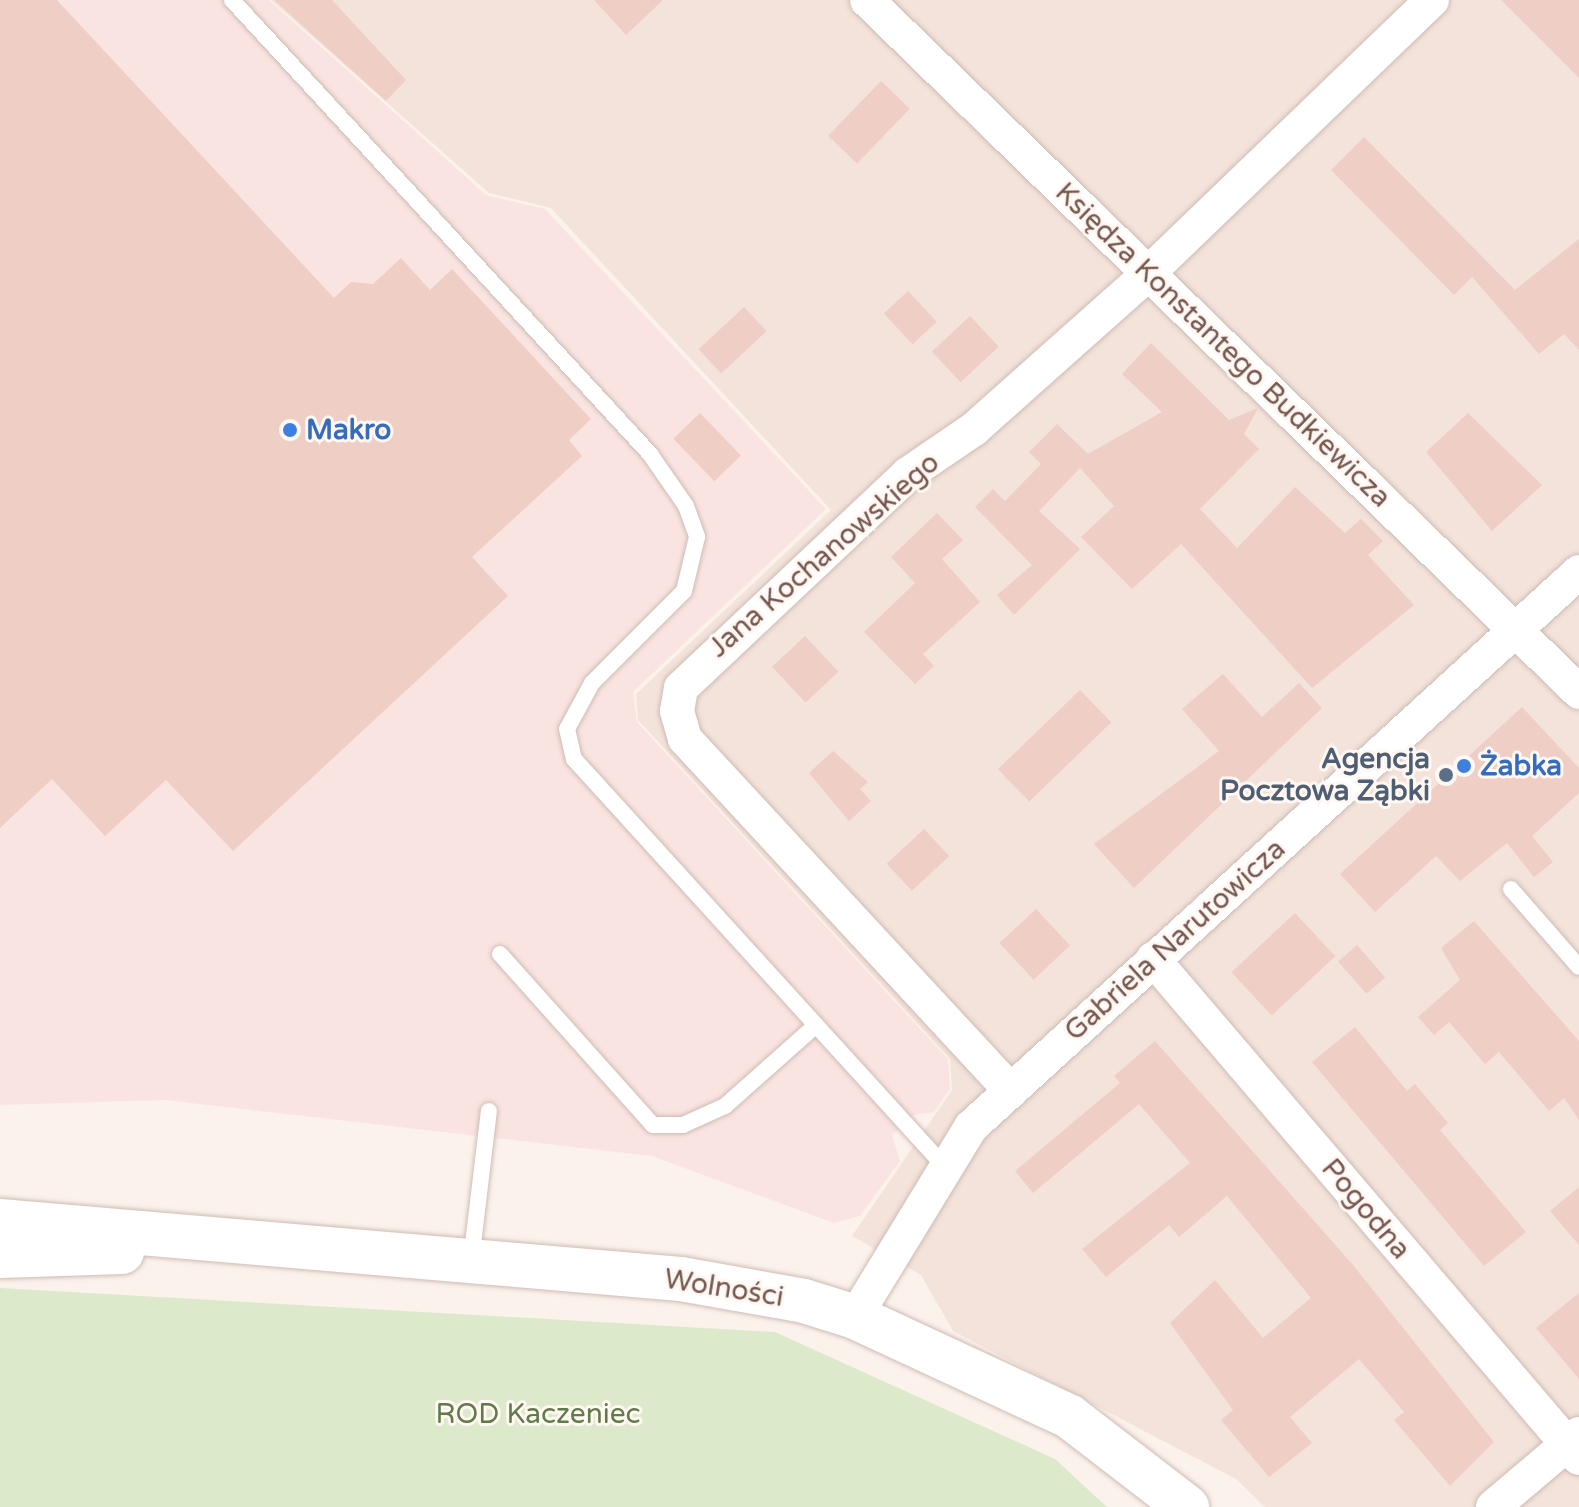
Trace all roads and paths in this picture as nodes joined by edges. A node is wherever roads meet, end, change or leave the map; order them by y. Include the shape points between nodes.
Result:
1 (232, 0) edge
2 (867, 0) edge
3 (1432, 0) edge
4 (1149, 271) junction
5 (1579, 572) edge
6 (1515, 630) junction
7 (1579, 692) edge
8 (1511, 889) dead end
9 (500, 954) dead end
10 (1153, 959) junction
11 (1579, 967) edge
12 (815, 1026) junction
13 (1011, 1091) junction
14 (489, 1111) dead end
15 (945, 1167) junction
16 (0, 1221) edge
17 (208, 1243) junction
18 (0, 1256) edge
19 (471, 1262) junction
20 (855, 1317) junction
21 (1575, 1446) edge
22 (1187, 1507) edge
23 (1493, 1507) edge

1 - 12 lane via 650,454 686,506 697,537 684,591 592,683 567,729 574,759
2 - 4 street, Księdza Konstantego Budkiewicza
3 - 4 street, Jana Kochanowskiego
4 - 6 street, Księdza Konstantego Budkiewicza
4 - 13 street, Jana Kochanowskiego via 974,429 908,474 699,665 681,688 677,711 685,739
5 - 6 street, Gabriela Narutowicza
6 - 7 street, Księdza Konstantego Budkiewicza
6 - 10 street, Gabriela Narutowicza
8 - 11 lane
9 - 12 lane via 653,1125 683,1125 725,1106
10 - 13 street, Gabriela Narutowicza
10 - 21 street, Pogodna
12 - 15 lane
13 - 15 street, Gabriela Narutowicza via 971,1127
14 - 19 lane
15 - 20 street, Gabriela Narutowicza
16 - 17 street, Wolności
17 - 18 street, Wolności via 51,1259
17 - 19 street, Wolności
19 - 20 street, Wolności via 741,1286
20 - 22 street, Wolności via 1070,1417
21 - 23 street

